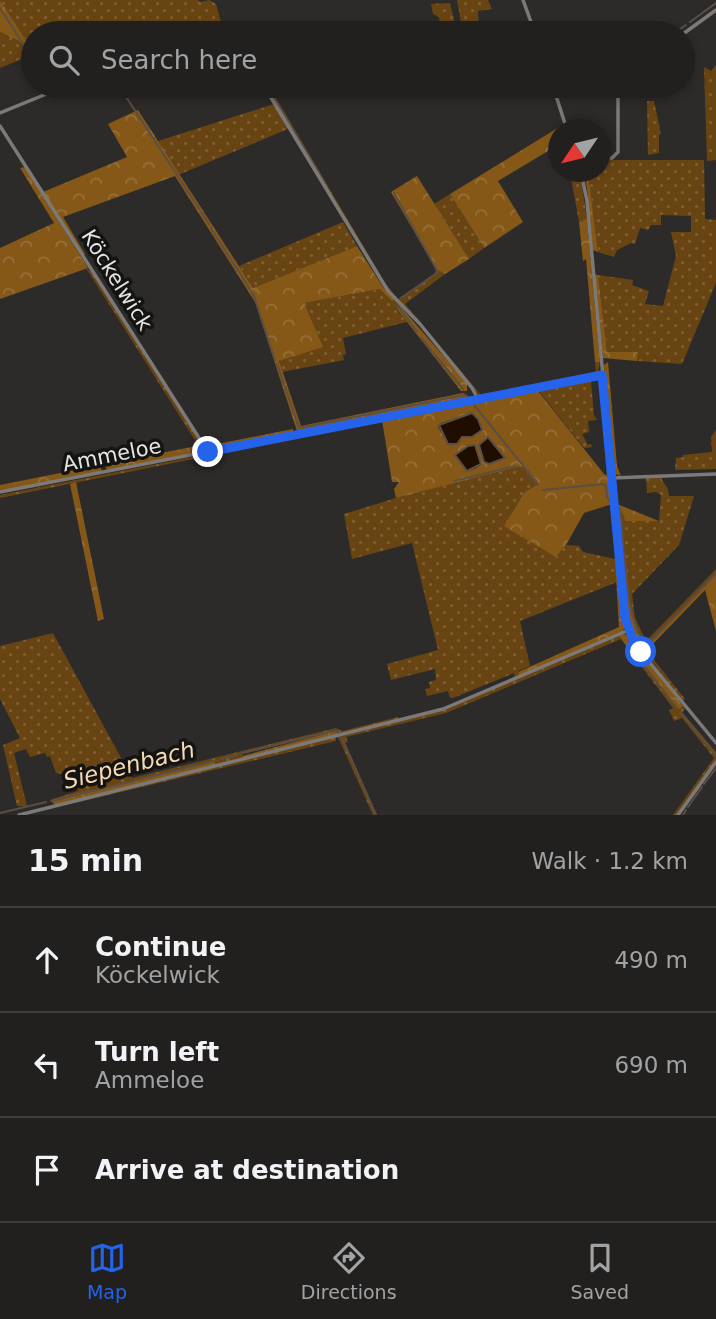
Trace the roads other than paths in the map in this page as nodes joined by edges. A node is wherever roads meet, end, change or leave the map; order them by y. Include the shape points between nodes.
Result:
1 (523, 0) edge
2 (716, 10) edge
3 (531, 21) edge
4 (695, 25) edge
5 (37, 98) edge
6 (271, 98) edge
7 (557, 98) edge
8 (618, 98) edge
9 (0, 113) edge
10 (564, 119) edge
11 (0, 125) edge
12 (611, 158) edge
13 (583, 182) edge
14 (602, 375) junction
15 (478, 399) junction
16 (208, 452) junction
17 (716, 474) edge
18 (612, 478) junction
19 (0, 492) edge
20 (629, 630) junction
21 (716, 743) edge
22 (716, 762) edge
23 (19, 815) edge
24 (678, 815) edge

1 - 3 street
2 - 4 street
5 - 9 street
6 - 15 street via 388,291
7 - 10 street
8 - 12 street via 618,152
11 - 16 street, Köckelwick
13 - 14 street
14 - 15 street, Ammeloe
14 - 18 street
15 - 16 street, Ammeloe
16 - 19 street, Ammeloe
17 - 18 street
18 - 20 street
20 - 21 street via 641,652
20 - 23 street via 443,709
22 - 24 street

